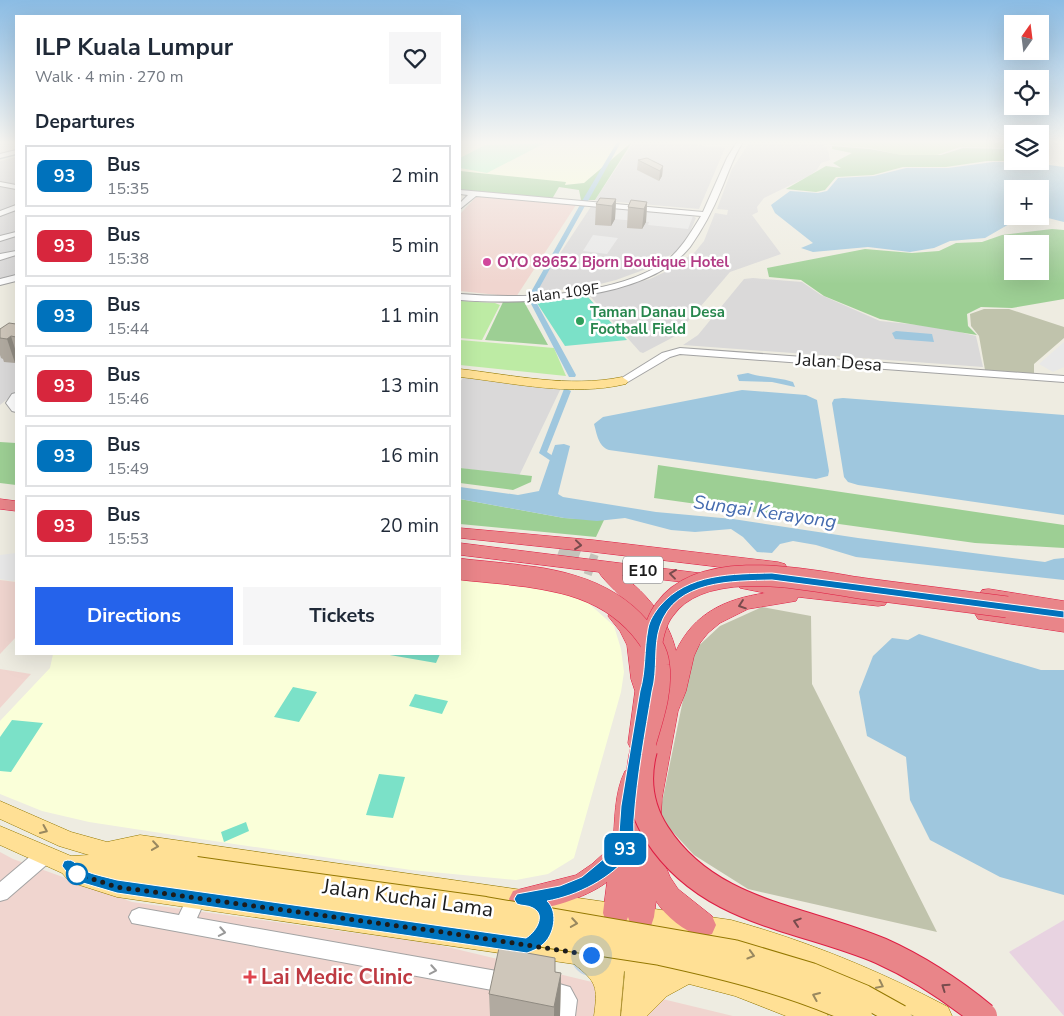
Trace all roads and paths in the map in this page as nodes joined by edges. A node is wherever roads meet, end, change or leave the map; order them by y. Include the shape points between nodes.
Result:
1 (716, 189) edge
2 (461, 192) edge
3 (472, 194) junction
4 (461, 206) edge
5 (0, 207) edge
6 (15, 208) edge
7 (0, 214) edge
8 (704, 214) junction
9 (15, 234) edge
10 (0, 239) edge
11 (15, 253) edge
12 (0, 257) edge
13 (15, 278) edge
14 (0, 282) edge
15 (461, 297) edge
16 (461, 370) edge
17 (1064, 378) edge
18 (622, 381) joint
19 (15, 397) edge
20 (15, 408) edge
21 (0, 495) edge
22 (15, 496) edge
23 (0, 504) edge
24 (15, 506) edge
25 (461, 533) edge
26 (461, 541) edge
27 (461, 550) edge
28 (461, 550) edge
29 (558, 553) tunnel mouth
30 (461, 569) edge
31 (608, 573) tunnel mouth
32 (825, 594) junction
33 (1064, 608) edge
34 (998, 611) junction
35 (1064, 614) edge
36 (1064, 625) edge
37 (1064, 634) edge
38 (646, 691) junction
39 (667, 711) junction
40 (0, 810) edge
41 (0, 836) edge
42 (636, 847) junction
43 (107, 851) junction
44 (44, 855) junction
45 (194, 883) junction
46 (2, 888) edge
47 (529, 900) junction
48 (616, 913) junction
49 (139, 917) dead end
50 (642, 917) junction
51 (184, 925) junction
52 (702, 925) junction
53 (731, 931) junction
54 (527, 946) junction
55 (579, 953) junction
56 (613, 958) junction
57 (638, 963) junction
58 (687, 973) junction
59 (723, 981) junction
60 (609, 1005) edge
61 (635, 1013) edge
62 (565, 1016) edge
63 (815, 1016) edge
64 (861, 1016) edge
65 (900, 1016) edge
66 (938, 1016) edge
67 (984, 1016) edge

1 - 8 street, Jalan 109F
2 - 3 street
3 - 4 street
3 - 8 street
5 - 6 street
6 - 7 street
8 - 15 street, Jalan 109F via 673,262 638,278 586,292 502,299
9 - 10 street
11 - 12 street
13 - 14 street
16 - 18 main road, Jalan Desa via 578,385
17 - 18 street, Jalan Desa via 680,351 666,355
19 - 20 street via 10,403
21 - 22 highway
23 - 24 highway
25 -> 33 highway, E10 via 918,585
26 - 29 highway
32 -> 27 highway, E10
28 - 38 highway via 534,564 588,588 629,628 637,645
67 -> 30 highway, bridge via 902,960 864,944 757,910 724,895 685,868 666,848 650,822 639,784 640,764 659,673 657,654 645,634 624,611 589,590 559,581
31 - 39 highway via 646,608 660,632 667,657
32 - 34 highway, E10
32 -> 39 highway via 754,601 712,618 688,646 674,698
34 - 35 highway
34 - 36 highway, E10
34 - 37 highway
34 - 38 highway, bridge via 772,577 718,579 688,589 672,599 661,612 654,627
38 - 42 highway via 628,806
39 - 42 highway via 650,798
40 -> 43 main road, Jalan Kuchai Lama via 67,840
41 - 44 main road
42 - 47 highway via 587,881
42 - 48 highway
42 - 50 highway
42 - 52 highway via 659,886 679,910
43 - 45 main road, Jalan Kuchai Lama
43 -> 47 main road via 140,844
44 - 45 main road via 70,866 78,875 117,887
44 - 46 street
45 - 51 street
45 - 54 main road
64 -> 45 main road, Jalan Kuchai Lama, bridge via 778,982 669,956
45 -> 65 main road, Jalan Kuchai Lama, bridge via 485,908 734,951 811,974 864,996
47 - 48 main road
47 - 54 main road via 545,909 547,922 538,940
48 - 50 main road
48 - 56 main road
49 - 51 street
50 - 52 main road
50 - 57 main road
51 -> 62 street via 558,992 567,1000
52 - 53 main road
53 - 59 main road via 712,943 710,960 714,972
53 -> 66 main road via 809,954 852,971
54 - 55 main road
55 - 56 main road
55 - 60 main road via 597,968
56 - 57 main road
56 - 60 main road
57 - 58 main road
57 - 61 main road
58 - 59 main road
58 - 61 main road via 653,990
59 - 63 main road

